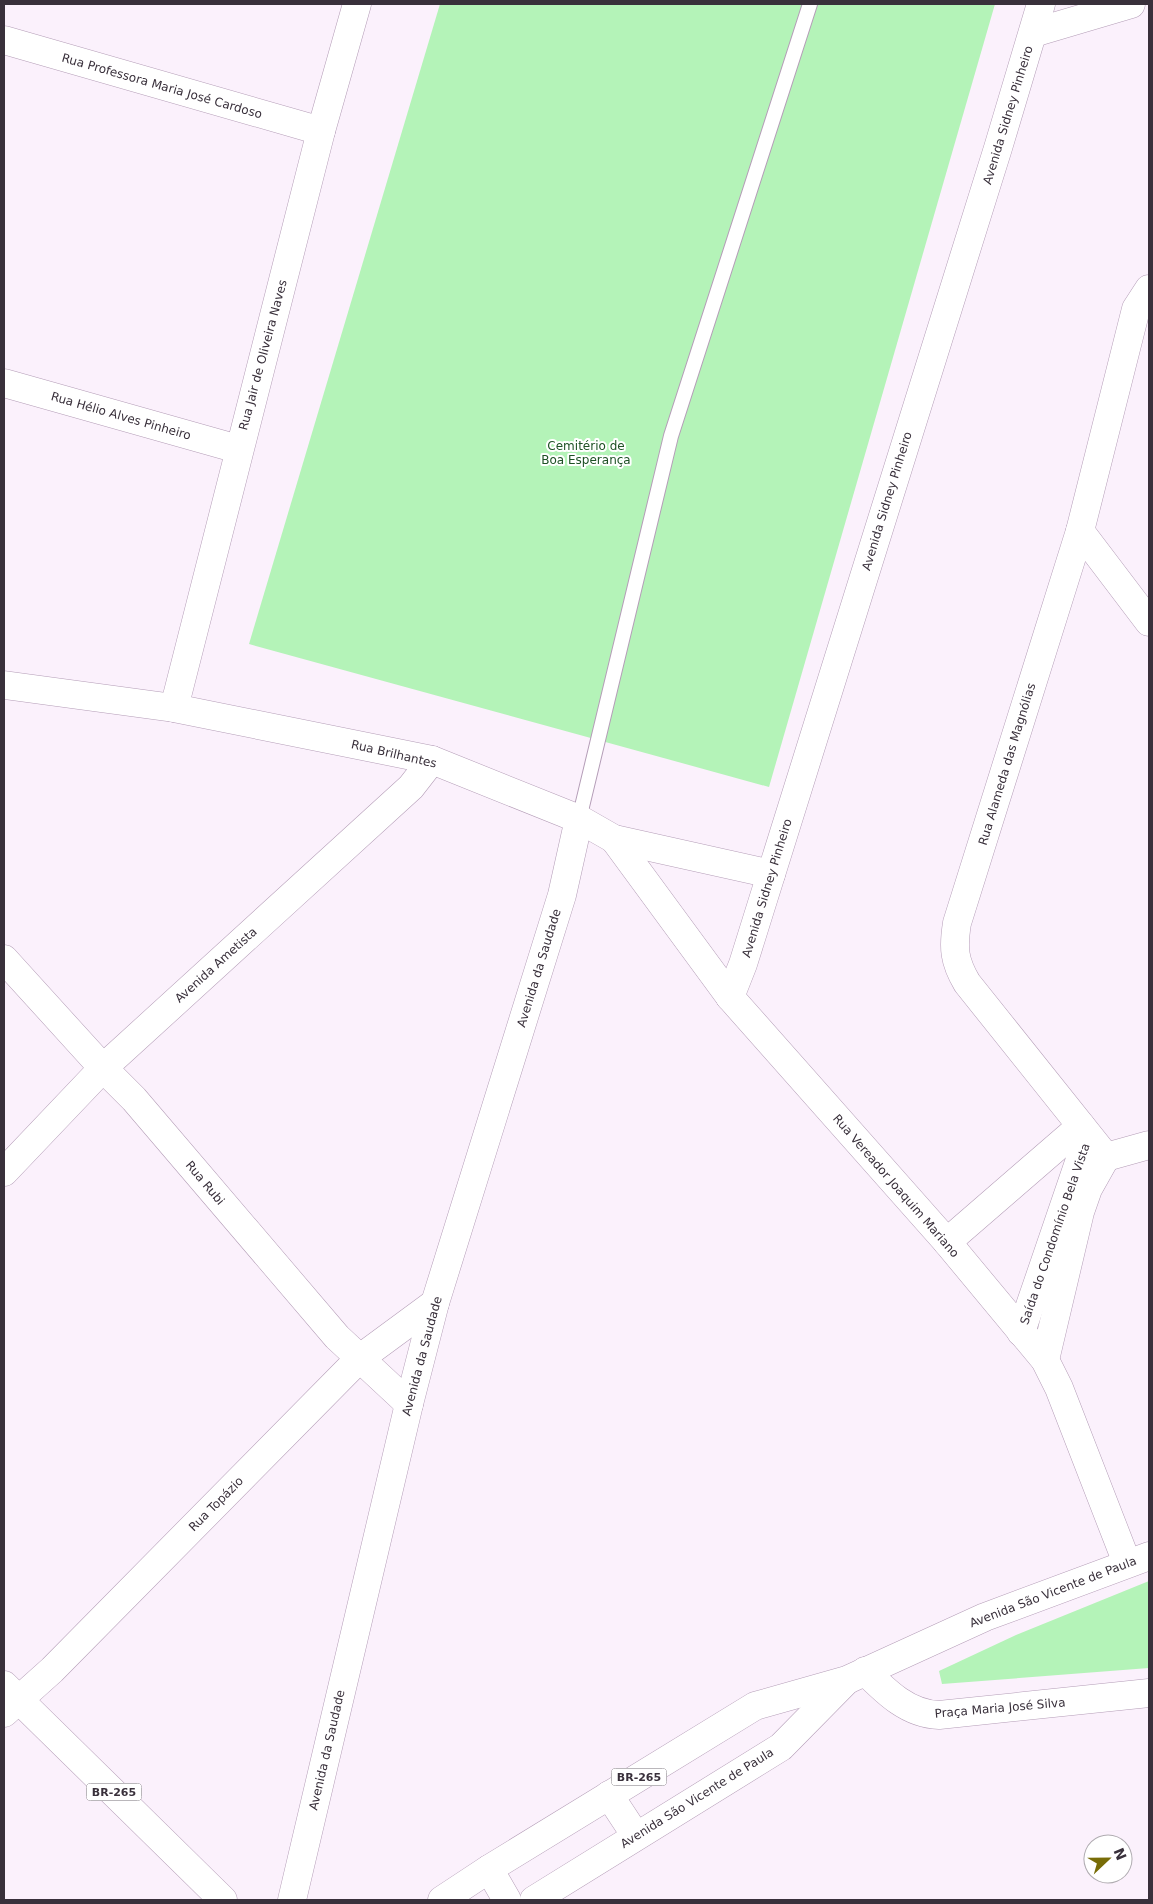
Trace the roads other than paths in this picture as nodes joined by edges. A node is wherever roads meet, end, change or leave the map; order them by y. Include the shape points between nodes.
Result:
1 (357, 4) edge
2 (810, 4) edge
3 (1041, 4) edge
4 (1131, 4) edge
5 (1033, 33) junction
6 (4, 40) edge
7 (321, 131) junction
8 (1149, 290) edge
9 (4, 383) edge
10 (238, 449) junction
11 (1080, 531) junction
12 (1149, 622) edge
13 (4, 685) edge
14 (174, 708) junction
15 (432, 760) junction
16 (579, 819) junction
17 (614, 839) junction
18 (770, 874) junction
19 (4, 959) edge
20 (730, 997) junction
21 (103, 1068) junction
22 (1085, 1131) junction
23 (1149, 1145) edge
24 (1106, 1157) junction
25 (4, 1172) edge
26 (947, 1242) junction
27 (435, 1303) junction
28 (1021, 1332) junction
29 (359, 1359) junction
30 (1045, 1360) junction
31 (409, 1404) junction
32 (1138, 1559) edge
33 (856, 1675) junction
34 (1149, 1693) edge
35 (9, 1699) edge
36 (609, 1795) junction
37 (636, 1836) junction
38 (489, 1869) junction
39 (223, 1900) edge
40 (292, 1900) edge
41 (442, 1900) edge
42 (507, 1900) edge
43 (534, 1900) edge

1 - 7 street, Rua Jair de Oliveira Naves
2 - 16 lane via 671,436
3 - 5 street, Avenida Sidney Pinheiro
4 - 5 street
5 - 18 street, Avenida Sidney Pinheiro
6 - 7 street, Rua Professora Maria José Cardoso
7 - 10 street, Rua Jair de Oliveira Naves
8 - 11 street, Rua Alameda das Magnólias via 1136,309
9 - 10 street, Rua Hélio Alves Pinheiro
10 - 14 street, Rua Jair de Oliveira Naves
11 - 12 street
11 - 22 street, Rua Alameda das Magnólias via 957,923 954,952 967,984
13 - 14 street, Rua Brilhantes
14 - 15 street, Rua Brilhantes
15 - 16 street, Rua Brilhantes
15 - 21 street, Avenida Ametista via 411,787
16 - 17 street, Rua Brilhantes
16 - 27 street, Avenida da Saudade via 562,895
17 - 18 street, Rua Brilhantes
17 - 20 street, Rua Vereador Joaquim Mariano
18 - 20 street, Avenida Sidney Pinheiro via 744,964
19 - 21 street, Rua Rubi
20 - 26 street, Rua Vereador Joaquim Mariano
21 - 25 street, Avenida Ametista
21 - 29 street, Rua Rubi via 134,1099
22 - 24 street, Rua Alameda das Magnólias
22 - 26 street
22 - 28 street, Saída do Condomínio Bela Vista
23 - 24 street
24 - 30 street via 1088,1189 1080,1212
26 - 28 street, Rua Vereador Joaquim Mariano
27 - 29 street, Rua Topázio
27 - 31 street, Avenida da Saudade
28 - 30 street, Rua Vereador Joaquim Mariano
29 - 31 street, Rua Rubi
29 - 35 street, Rua Topázio via 52,1670
30 - 32 street, Rua Vereador Joaquim Mariano
31 - 40 street, Avenida da Saudade
32 - 33 street, Avenida São Vicente de Paula / BR-265 via 985,1617
33 - 34 street, Praça Maria José Silva via 910,1708 939,1715
33 - 36 street, Avenida São Vicente de Paula / BR-265 via 754,1706
33 - 37 street, Avenida São Vicente de Paula / BR-265 via 781,1747
35 - 39 street, BR-265
36 - 37 street
36 - 38 street, Avenida São Vicente de Paula / BR-265
37 - 43 street, Avenida São Vicente de Paula / BR-265
38 - 41 street, Avenida São Vicente de Paula / BR-265
38 - 42 street

